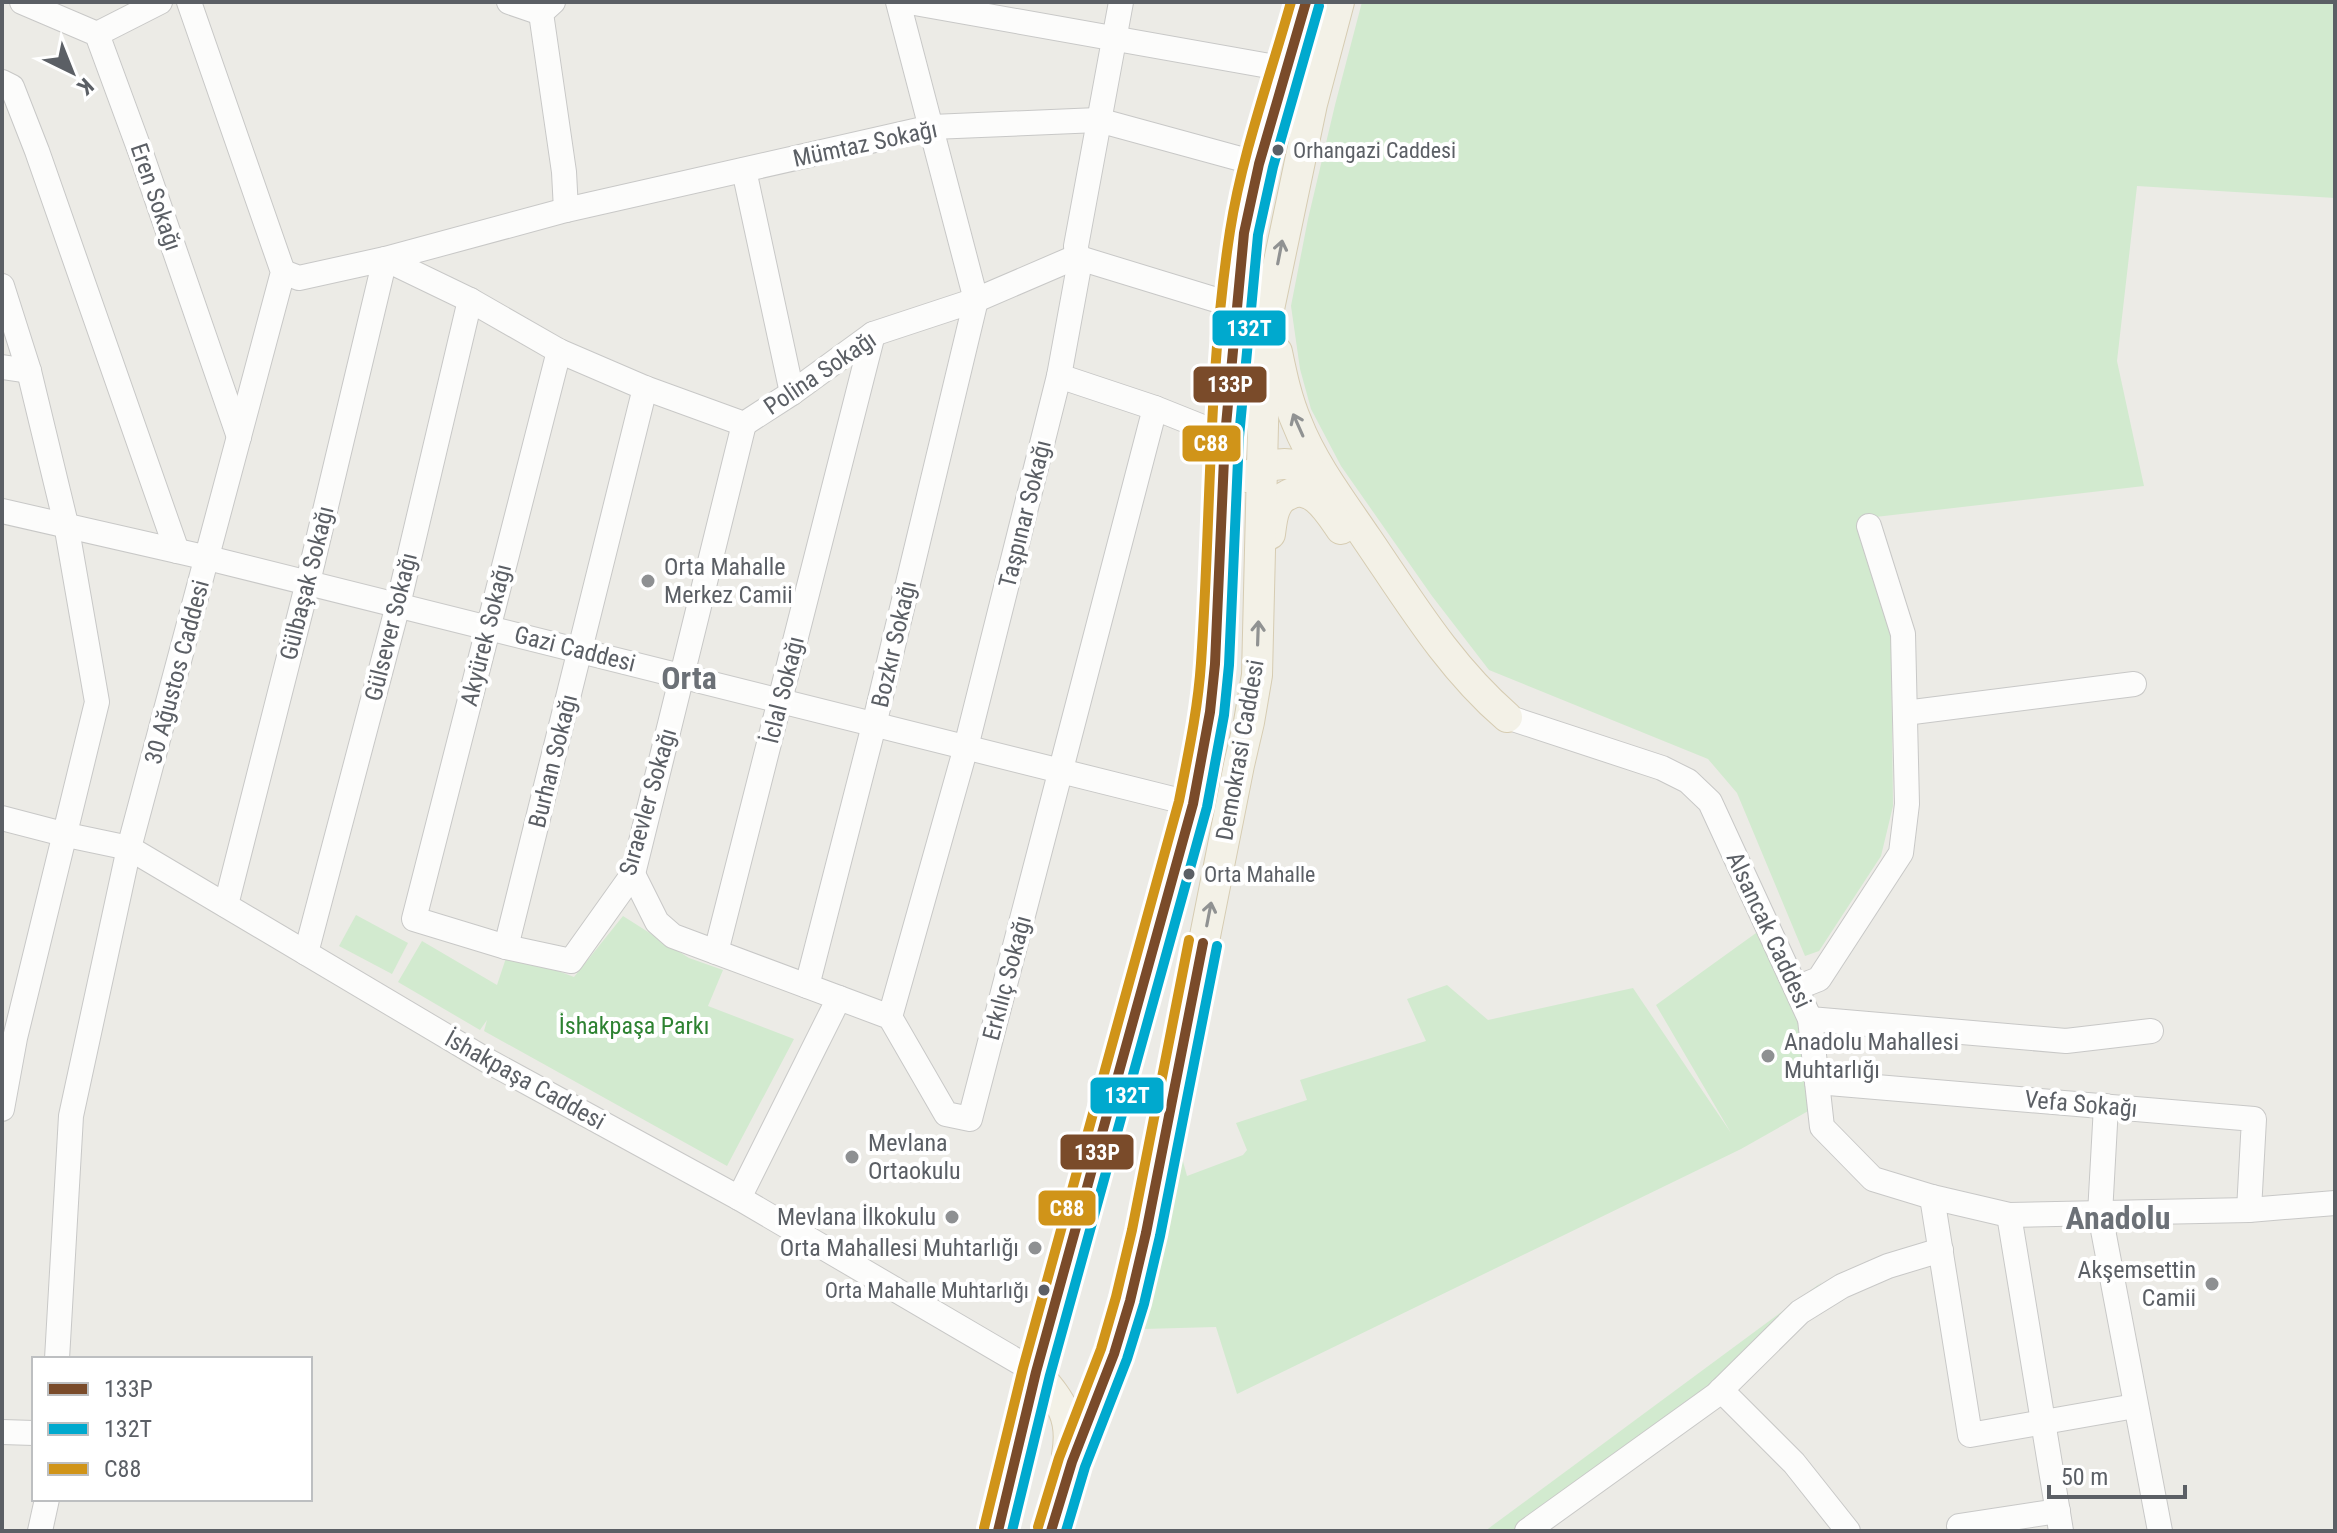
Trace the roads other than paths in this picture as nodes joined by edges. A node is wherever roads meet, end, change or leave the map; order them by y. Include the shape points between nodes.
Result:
1 (22, 2) edge
2 (160, 2) edge
3 (509, 2) edge
4 (898, 2) edge
5 (909, 2) edge
6 (1121, 2) edge
7 (1339, 2) edge
8 (191, 3) edge
9 (1301, 3) edge
10 (547, 8) edge
11 (97, 34) junction
12 (1114, 38) junction
13 (1286, 69) junction
14 (2, 82) edge
15 (1098, 120) junction
16 (932, 127) junction
17 (1259, 164) junction
18 (744, 170) junction
19 (566, 210) junction
20 (1076, 257) junction
21 (385, 259) junction
22 (283, 272) junction
23 (2, 286) edge
24 (470, 300) junction
25 (976, 300) junction
26 (1236, 306) junction
27 (1269, 309) junction
28 (873, 334) junction
29 (559, 351) junction
30 (2, 367) edge
31 (29, 371) junction
32 (1059, 376) junction
33 (645, 388) junction
34 (792, 393) junction
35 (1155, 408) junction
36 (744, 424) junction
37 (1225, 436) junction
38 (240, 437) junction
39 (1263, 468) junction
40 (1336, 493) junction
41 (1223, 503) junction
42 (2, 511) edge
43 (66, 524) junction
44 (1869, 526) dead end
45 (177, 551) junction
46 (208, 558) junction
47 (308, 582) junction
48 (1260, 587) junction
49 (398, 605) junction
50 (488, 628) junction
51 (580, 651) junction
52 (682, 676) junction
53 (2134, 684) dead end
54 (780, 701) junction
55 (1905, 713) junction
56 (1507, 717) junction
57 (874, 725) junction
58 (966, 747) junction
59 (1239, 765) junction
60 (1061, 771) junction
61 (1193, 804) junction
62 (2, 818) edge
63 (67, 835) junction
64 (129, 848) junction
65 (633, 874) junction
66 (226, 905) junction
67 (414, 919) joint
68 (506, 947) junction
69 (716, 952) junction
70 (306, 953) junction
71 (807, 986) junction
72 (1796, 988) junction
73 (839, 998) junction
74 (890, 1017) junction
75 (1810, 1019) junction
76 (2151, 1031) dead end
77 (6, 1063) edge
78 (1817, 1082) junction
79 (2106, 1106) junction
80 (2, 1109) edge
81 (1932, 1197) junction
82 (739, 1198) junction
83 (2335, 1203) edge
84 (2249, 1210) junction
85 (2100, 1214) junction
86 (2009, 1215) junction
87 (1941, 1250) junction
88 (57, 1357) edge
89 (1036, 1372) junction
90 (1721, 1390) junction
91 (2135, 1406) junction
92 (2043, 1422) junction
93 (2, 1432) edge
94 (32, 1433) edge
95 (47, 1501) edge
96 (1054, 1518) edge
97 (2060, 1521) edge
98 (1959, 1526) dead end
99 (40, 1531) edge
100 (998, 1531) edge
101 (1527, 1531) edge
102 (1848, 1531) edge
103 (2160, 1531) edge

1 - 11 street
2 - 11 street
3 - 10 street
4 - 16 street
5 - 12 street
6 - 12 street, Taşpınar Sokağı
27 -> 7 main road, Demokrasi Caddesi
8 - 22 street
9 - 13 main road, Demokrasi Caddesi
10 - 19 street
11 - 38 street, Eren Sokağı
12 - 13 street
12 - 15 street, Taşpınar Sokağı
13 - 17 main road, Demokrasi Caddesi
14 - 45 street via 12,87 37,151
15 - 16 street, Mümtaz Sokağı
15 - 17 street, Mümtaz Sokağı
15 - 20 street, Taşpınar Sokağı
16 - 18 street, Mümtaz Sokağı
16 - 25 street
17 - 26 main road, Demokrasi Caddesi
18 - 19 street, Mümtaz Sokağı
18 - 34 street
19 - 21 street, Mümtaz Sokağı
20 - 25 street, Polina Sokağı
20 - 26 street
20 - 32 street, Taşpınar Sokağı via 1078,272
21 - 22 street via 299,278
21 - 24 street, Polina Sokağı
21 - 47 street, Gülbaşak Sokağı
22 - 38 street, 30 Ağustos Caddesi
23 - 31 street
24 - 29 street, Polina Sokağı
24 - 49 street, Gülsever Sokağı
25 - 28 street, Polina Sokağı
25 - 57 street, Bozkır Sokağı
26 - 37 main road, Demokrasi Caddesi
27 - 39 main road, Demokrasi Caddesi
40 -> 27 main road via 1298,426
28 - 34 street, Polina Sokağı
28 - 54 street, İclal Sokağı
29 - 33 street, Polina Sokağı
29 - 50 street, Akyürek Sokağı
30 - 31 street
31 - 43 street
32 - 35 street
32 - 58 street, Taşpınar Sokağı
33 - 36 street, Polina Sokağı
33 - 51 street, Burhan Sokağı
34 - 36 street, Polina Sokağı
35 - 37 street
35 - 60 street, Erkılıç Sokağı
36 - 52 street, Sıraevler Sokağı
37 - 41 main road, Demokrasi Caddesi
38 - 46 street, 30 Ağustos Caddesi
39 - 40 main road via 1298,465
39 - 41 main road via 1233,488
39 - 48 main road, Demokrasi Caddesi
40 - 56 main road via 1444,650
41 - 61 main road, Demokrasi Caddesi via 1215,664
42 - 43 street, Gazi Caddesi
43 - 45 street, Gazi Caddesi
43 - 63 street via 97,702
44 - 55 street via 1903,634
45 - 46 street, Gazi Caddesi
46 - 47 street, Gazi Caddesi
46 - 64 street, 30 Ağustos Caddesi
47 - 49 street, Gazi Caddesi
47 - 66 street, Gülbaşak Sokağı
48 - 56 main road via 1274,510 1291,493 1311,494 1458,693
59 -> 48 main road, Demokrasi Caddesi via 1257,675
49 - 50 street, Gazi Caddesi
49 - 70 street, Gülsever Sokağı
50 - 51 street, Gazi Caddesi
50 - 67 street, Akyürek Sokağı
51 - 52 street, Gazi Caddesi
51 - 68 street, Burhan Sokağı
52 - 54 street, Gazi Caddesi
52 - 65 street, Sıraevler Sokağı
53 - 55 street
54 - 57 street, Gazi Caddesi
54 - 69 street, İclal Sokağı
55 - 72 street via 1907,804 1901,853 1819,979
56 - 72 street, Alsancak Caddesi via 1688,781 1710,802
57 - 58 street, Gazi Caddesi
57 - 71 street, Bozkır Sokağı
58 - 60 street, Gazi Caddesi
58 - 74 street, Taşpınar Sokağı
59 - 61 main road via 1218,799
96 -> 59 main road, Demokrasi Caddesi via 1130,1301
60 - 61 street, Gazi Caddesi
60 - 74 street, Erkılıç Sokağı via 970,1119 946,1114
61 - 89 main road, Demokrasi Caddesi
62 - 63 street, İshakpaşa Caddesi
63 - 64 street, İshakpaşa Caddesi
63 - 77 street
64 - 66 street, İshakpaşa Caddesi
64 - 88 street, 30 Ağustos Caddesi via 71,1116
65 - 68 street, Sıraevler Sokağı via 571,961
65 - 69 street via 657,922 673,936
66 - 70 street, İshakpaşa Caddesi
67 - 68 street, Sıraevler Sokağı
69 - 71 street
70 - 82 street, İshakpaşa Caddesi via 488,1061
71 - 73 street
72 - 75 street, Alsancak Caddesi
73 - 74 street
73 - 82 street
75 - 76 street via 2066,1041
75 - 78 street, Alsancak Caddesi
77 - 80 street
78 - 79 street, Vefa Sokağı
78 - 81 street, Alsancak Caddesi via 1822,1127 1873,1179
79 - 84 street, Vefa Sokağı via 2254,1119
79 - 85 street
81 - 86 street, Alsancak Caddesi
81 - 87 street
82 - 89 street, İshakpaşa Caddesi
83 - 84 street, Alsancak Caddesi
84 - 85 street, Alsancak Caddesi
85 - 86 street, Alsancak Caddesi
85 - 91 street
86 - 92 street
87 - 90 street via 1853,1281 1800,1312
87 - 92 street via 1970,1435
89 - 96 main road via 1067,1415 1069,1427
89 - 100 main road, Demokrasi Caddesi
90 - 101 street
90 - 102 street via 1794,1463
91 - 92 street
91 - 103 street
92 - 97 street
93 - 94 street
95 - 99 street
97 - 98 street

